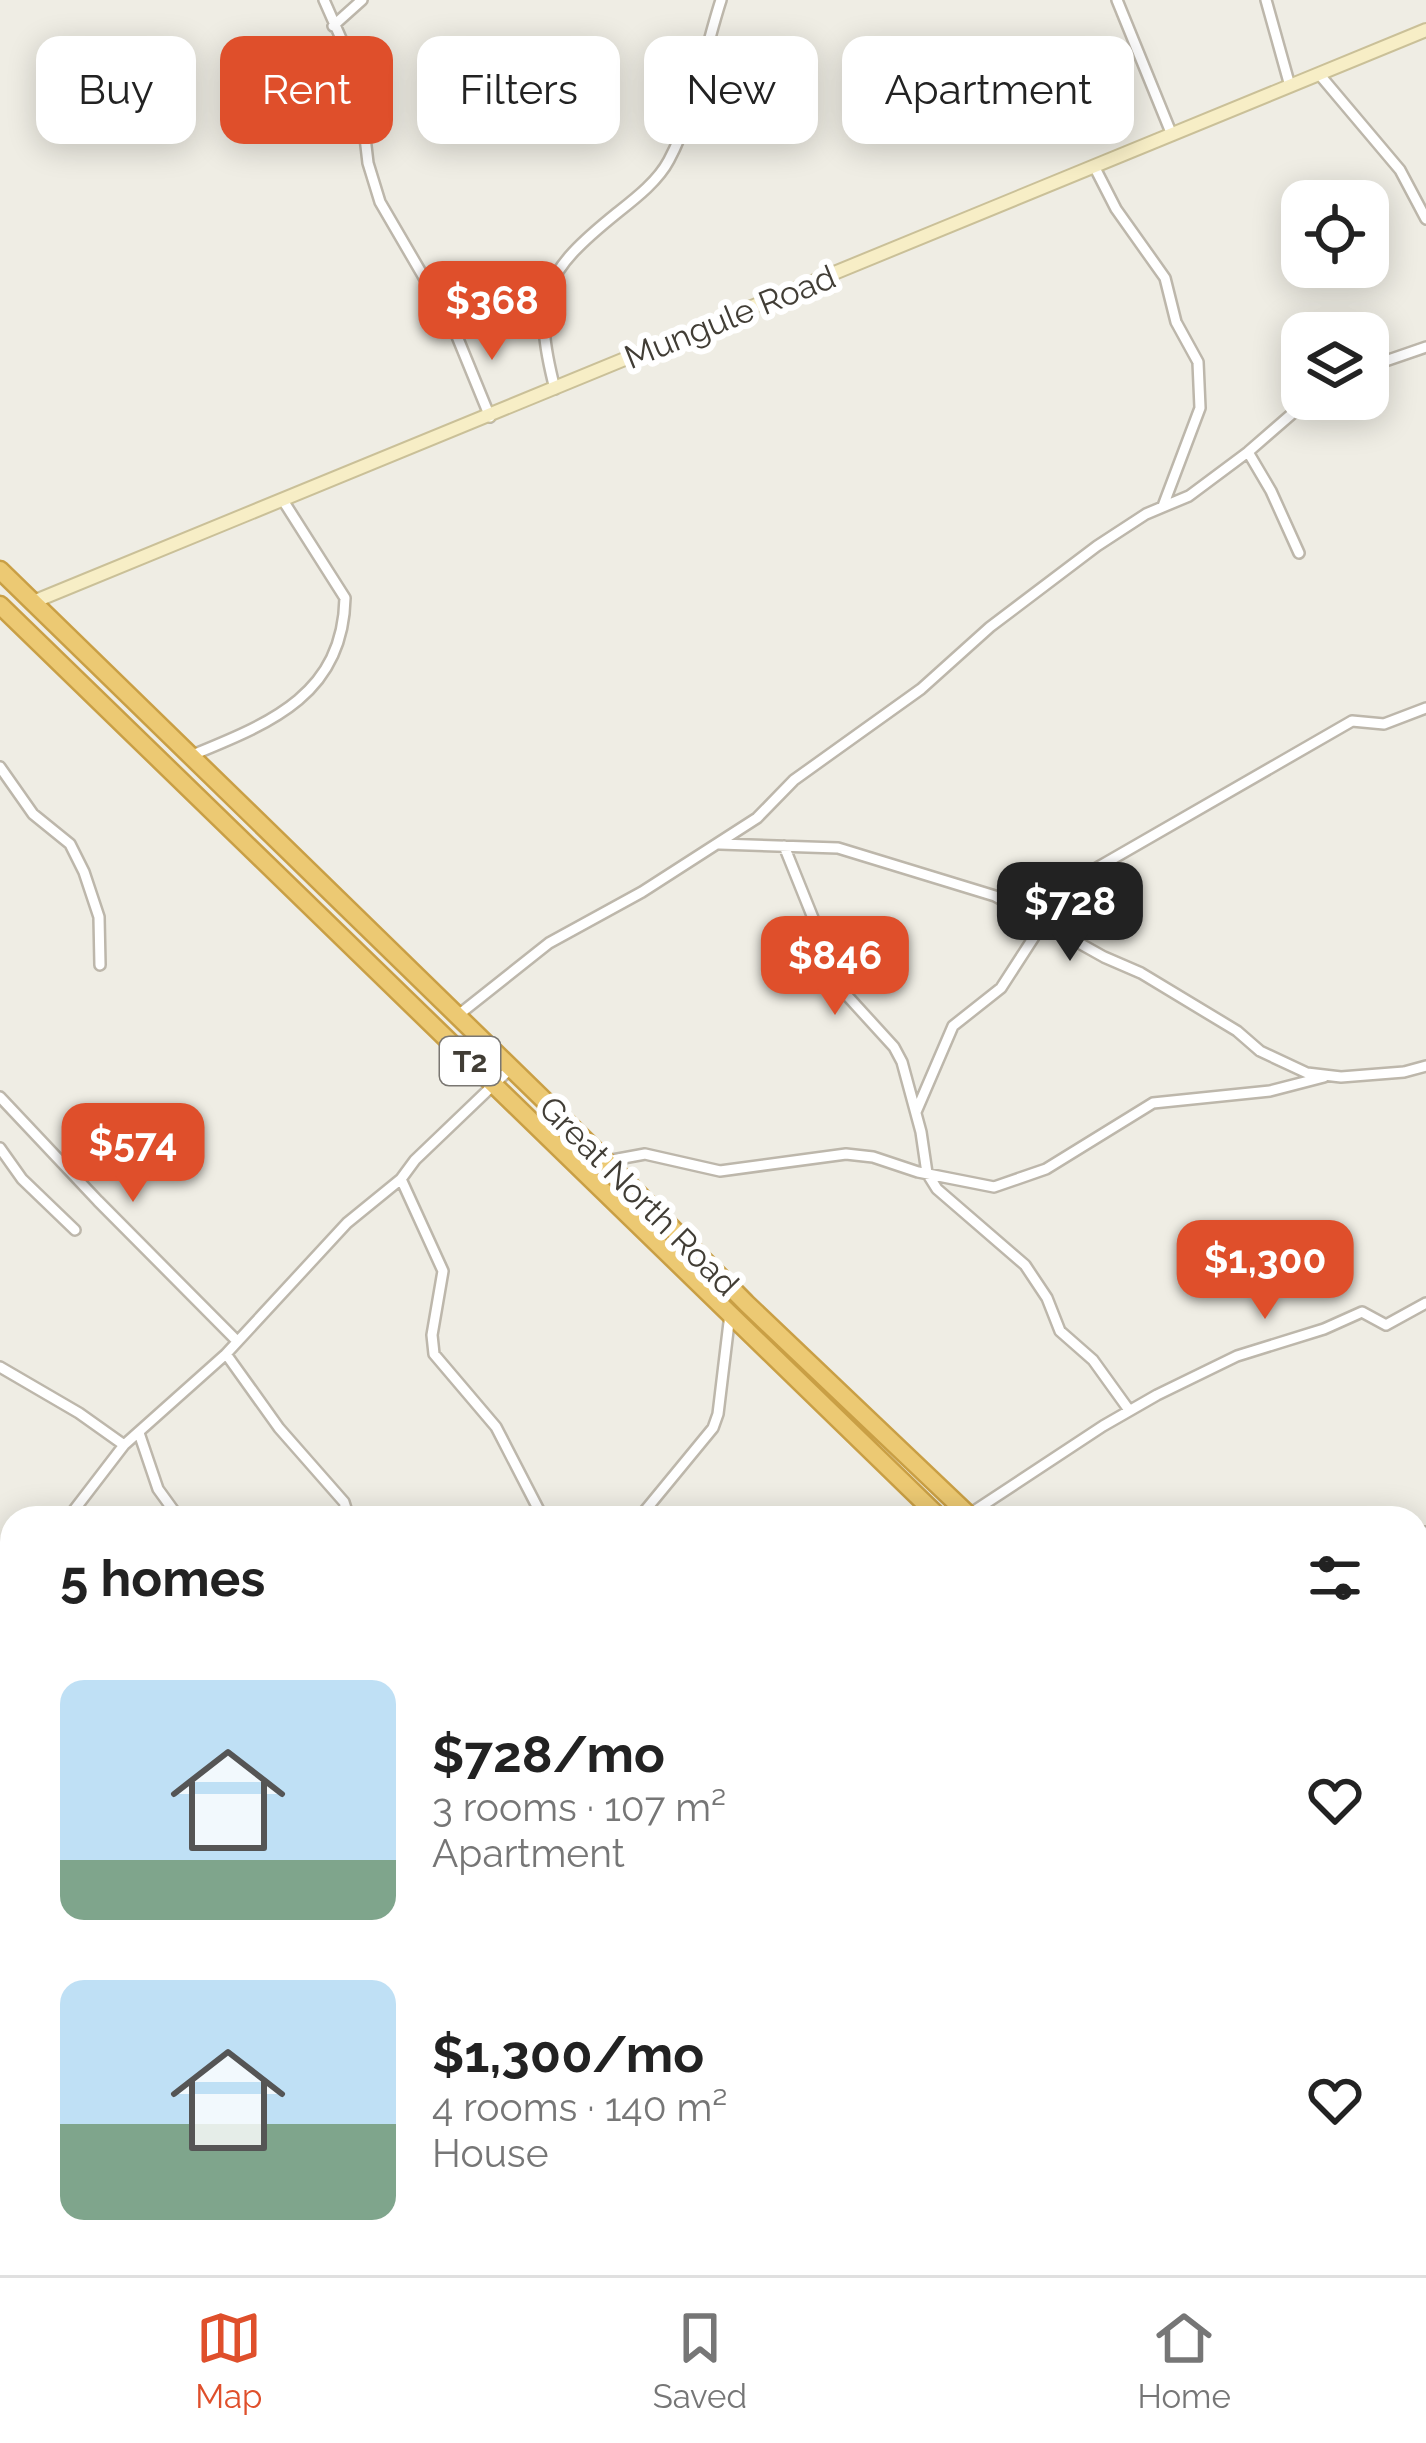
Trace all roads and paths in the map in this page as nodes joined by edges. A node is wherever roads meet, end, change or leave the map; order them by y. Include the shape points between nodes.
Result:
1 (324, 0) edge
2 (362, 0) edge
3 (721, 0) edge
4 (1117, 0) edge
5 (1266, 0) edge
6 (333, 26) junction
7 (1426, 30) edge
8 (1319, 74) junction
9 (1291, 86) junction
10 (1172, 135) junction
11 (1095, 168) junction
12 (1426, 219) edge
13 (1426, 347) edge
14 (1389, 360) edge
15 (555, 389) junction
16 (490, 417) junction
17 (1285, 420) edge
18 (1248, 452) junction
19 (284, 502) junction
20 (1163, 506) junction
21 (1299, 554) dead end
22 (0, 571) edge
23 (33, 602) junction
24 (0, 604) edge
25 (1426, 709) edge
26 (190, 756) junction
27 (0, 767) edge
28 (720, 844) junction
29 (784, 846) junction
30 (1022, 911) junction
31 (1043, 923) junction
32 (100, 965) dead end
33 (458, 1016) junction
34 (1426, 1066) edge
35 (511, 1068) junction
36 (1324, 1077) junction
37 (494, 1084) junction
38 (0, 1097) edge
39 (916, 1112) junction
40 (0, 1114) edge
41 (14, 1115) junction
42 (0, 1148) edge
43 (605, 1162) junction
44 (927, 1173) junction
45 (401, 1179) junction
46 (75, 1230) dead end
47 (1426, 1303) edge
48 (730, 1314) junction
49 (237, 1341) junction
50 (226, 1354) junction
51 (0, 1367) edge
52 (1129, 1410) junction
53 (139, 1433) junction
54 (124, 1445) junction
55 (77, 1506) edge
56 (170, 1506) edge
57 (345, 1506) edge
58 (537, 1506) edge
59 (649, 1506) edge
60 (918, 1506) edge
61 (959, 1506) edge
62 (985, 1506) edge

1 - 6 street
2 - 6 street
3 - 15 street via 668,161 567,256 549,292 543,331
4 - 10 street
5 - 9 street
6 - 16 street via 358,77 380,202 460,340
7 - 8 street, Mungule Road
8 - 9 street, Mungule Road
8 - 12 street via 1400,170
9 - 10 street, Mungule Road
10 - 11 street, Mungule Road
11 - 15 street, Mungule Road
11 - 20 street via 1165,278 1198,362 1200,408
13 - 14 street
15 - 16 street, Mungule Road
16 - 19 street, Mungule Road
17 - 18 street
18 - 20 street via 1190,496
18 - 21 street
19 - 23 street, Mungule Road
19 - 26 street via 345,598 331,658 306,696 281,714
20 - 28 street via 990,627
22 - 23 highway, Great North Road / T2
23 - 26 highway, Great North Road / T2
24 - 37 highway, Great North Road / T2
25 - 30 street via 1384,724 1352,721
26 - 33 highway, Great North Road / T2
27 - 32 street via 85,872 99,917
28 - 29 street
28 - 33 street via 549,943
29 - 30 street via 871,855
29 - 39 street via 842,990 894,1047
30 - 31 street
31 - 36 street via 1141,973 1282,1063
31 - 39 street via 1000,988 953,1026
33 - 35 highway, Great North Road / T2
34 - 36 street
35 - 37 street
35 - 43 highway, Great North Road / T2
36 - 44 street via 1153,1103 1006,1185
37 - 45 street
37 - 48 highway, Great North Road / T2
38 - 41 street
39 - 44 street
40 - 41 street
41 - 49 street
42 - 46 street
43 - 44 street via 645,1154 721,1171 846,1154
43 - 61 highway, Great North Road / T2
44 - 52 street via 1025,1265 1060,1331
45 - 49 street via 346,1223
45 - 58 street via 442,1271 434,1354 496,1427
47 - 52 street via 1386,1325 1361,1312 1264,1345
48 - 59 street via 718,1414
48 - 60 highway, Great North Road / T2
49 - 50 street
50 - 53 street
50 - 57 street
51 - 54 street
52 - 62 street
53 - 54 street
53 - 56 street
54 - 55 street

